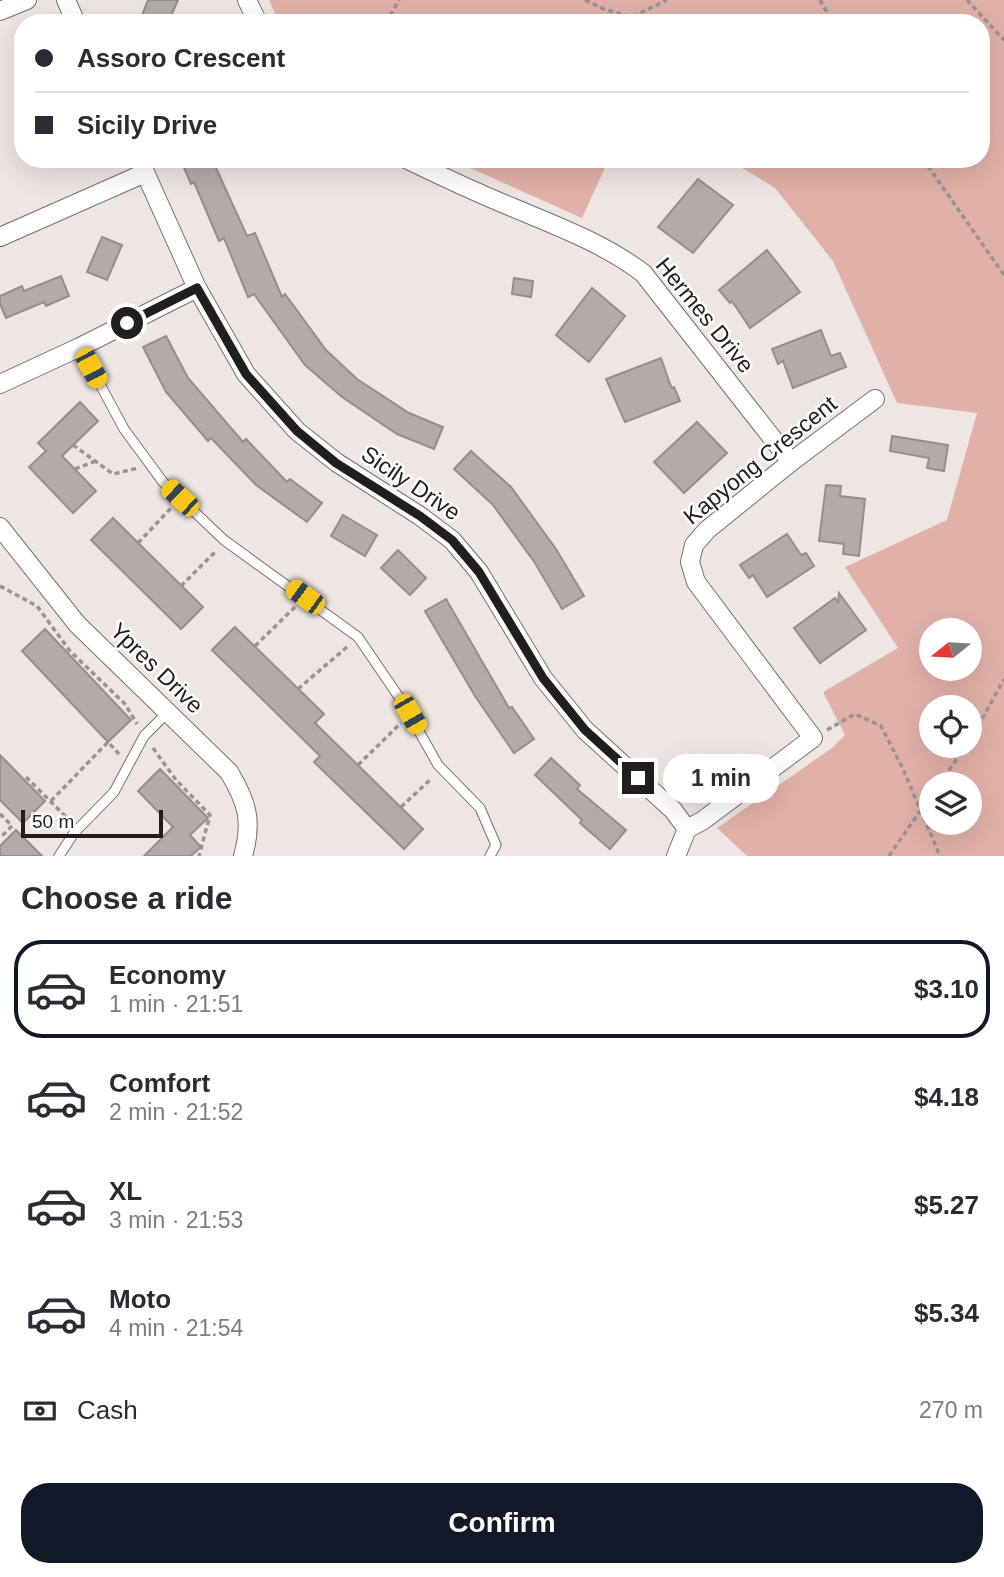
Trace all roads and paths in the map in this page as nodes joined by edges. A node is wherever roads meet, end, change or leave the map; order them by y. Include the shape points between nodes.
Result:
1 (27, 0) edge
2 (585, 0) edge
3 (667, 0) edge
4 (967, 0) edge
5 (0, 11) edge
6 (622, 14) edge
7 (640, 14) edge
8 (980, 14) edge
9 (990, 25) edge
10 (1004, 40) edge
11 (138, 168) edge
12 (143, 168) edge
13 (424, 168) edge
14 (929, 168) edge
15 (0, 237) edge
16 (1004, 275) edge
17 (197, 288) junction
18 (80, 347) junction
19 (0, 384) edge
20 (875, 399) dead end
21 (73, 445) dead end
22 (96, 461) junction
23 (791, 462) junction
24 (150, 465) junction
25 (75, 469) dead end
26 (180, 498) junction
27 (0, 527) edge
28 (226, 541) junction
29 (138, 543) dead end
30 (0, 586) edge
31 (181, 586) dead end
32 (305, 597) junction
33 (358, 637) junction
34 (255, 646) dead end
35 (1004, 679) edge
36 (299, 689) dead end
37 (167, 713) junction
38 (410, 714) junction
39 (982, 719) edge
40 (140, 729) dead end
41 (813, 738) junction
42 (108, 742) dead end
43 (149, 743) dead end
44 (358, 765) dead end
45 (442, 769) junction
46 (26, 777) dead end
47 (51, 801) junction
48 (401, 807) dead end
49 (919, 812) joint
50 (0, 814) edge
51 (78, 829) junction
52 (687, 829) junction
53 (930, 835) edge
54 (0, 838) edge
55 (59, 856) edge
56 (199, 856) edge
57 (243, 856) edge
58 (490, 856) edge
59 (676, 856) edge
60 (889, 856) edge
61 (940, 856) edge

1 - 5 street
2 - 6 path
3 - 7 path
4 - 8 path
9 - 10 path
11 - 15 street
12 - 17 street, Sicily Drive
13 - 23 street, Hermes Drive via 591,240 643,274
14 - 16 path
17 - 18 street
17 - 52 street, Sicily Drive via 246,374 297,431 336,463 452,540 479,572 543,678 577,720 673,810
18 - 19 street
18 - 24 lane via 124,429
20 - 23 street, Kapyong Crescent
21 - 22 path
22 - 24 path via 113,474
22 - 25 path
23 - 41 street, Kapyong Crescent via 707,530 694,545 690,562 696,582
24 - 26 lane
26 - 28 lane
26 - 29 path
27 - 37 street, Ypres Drive via 77,624
28 - 31 path
28 - 32 lane
30 - 40 path via 37,606 70,651 125,704
32 - 33 lane
32 - 34 path
33 - 36 path
33 - 38 lane
35 - 39 path
37 - 51 lane via 144,736 114,792
37 - 57 street, Ypres Drive via 229,772 243,796 248,818
38 - 44 path
38 - 45 lane
41 - 49 path via 855,714 881,726
41 - 52 street
42 - 47 path
43 - 56 path via 210,815
45 - 48 path
45 - 58 lane via 480,808 496,845
46 - 47 path
47 - 51 path
49 - 60 path
50 - 54 path via 12,826
51 - 55 lane
52 - 59 street
53 - 61 path

